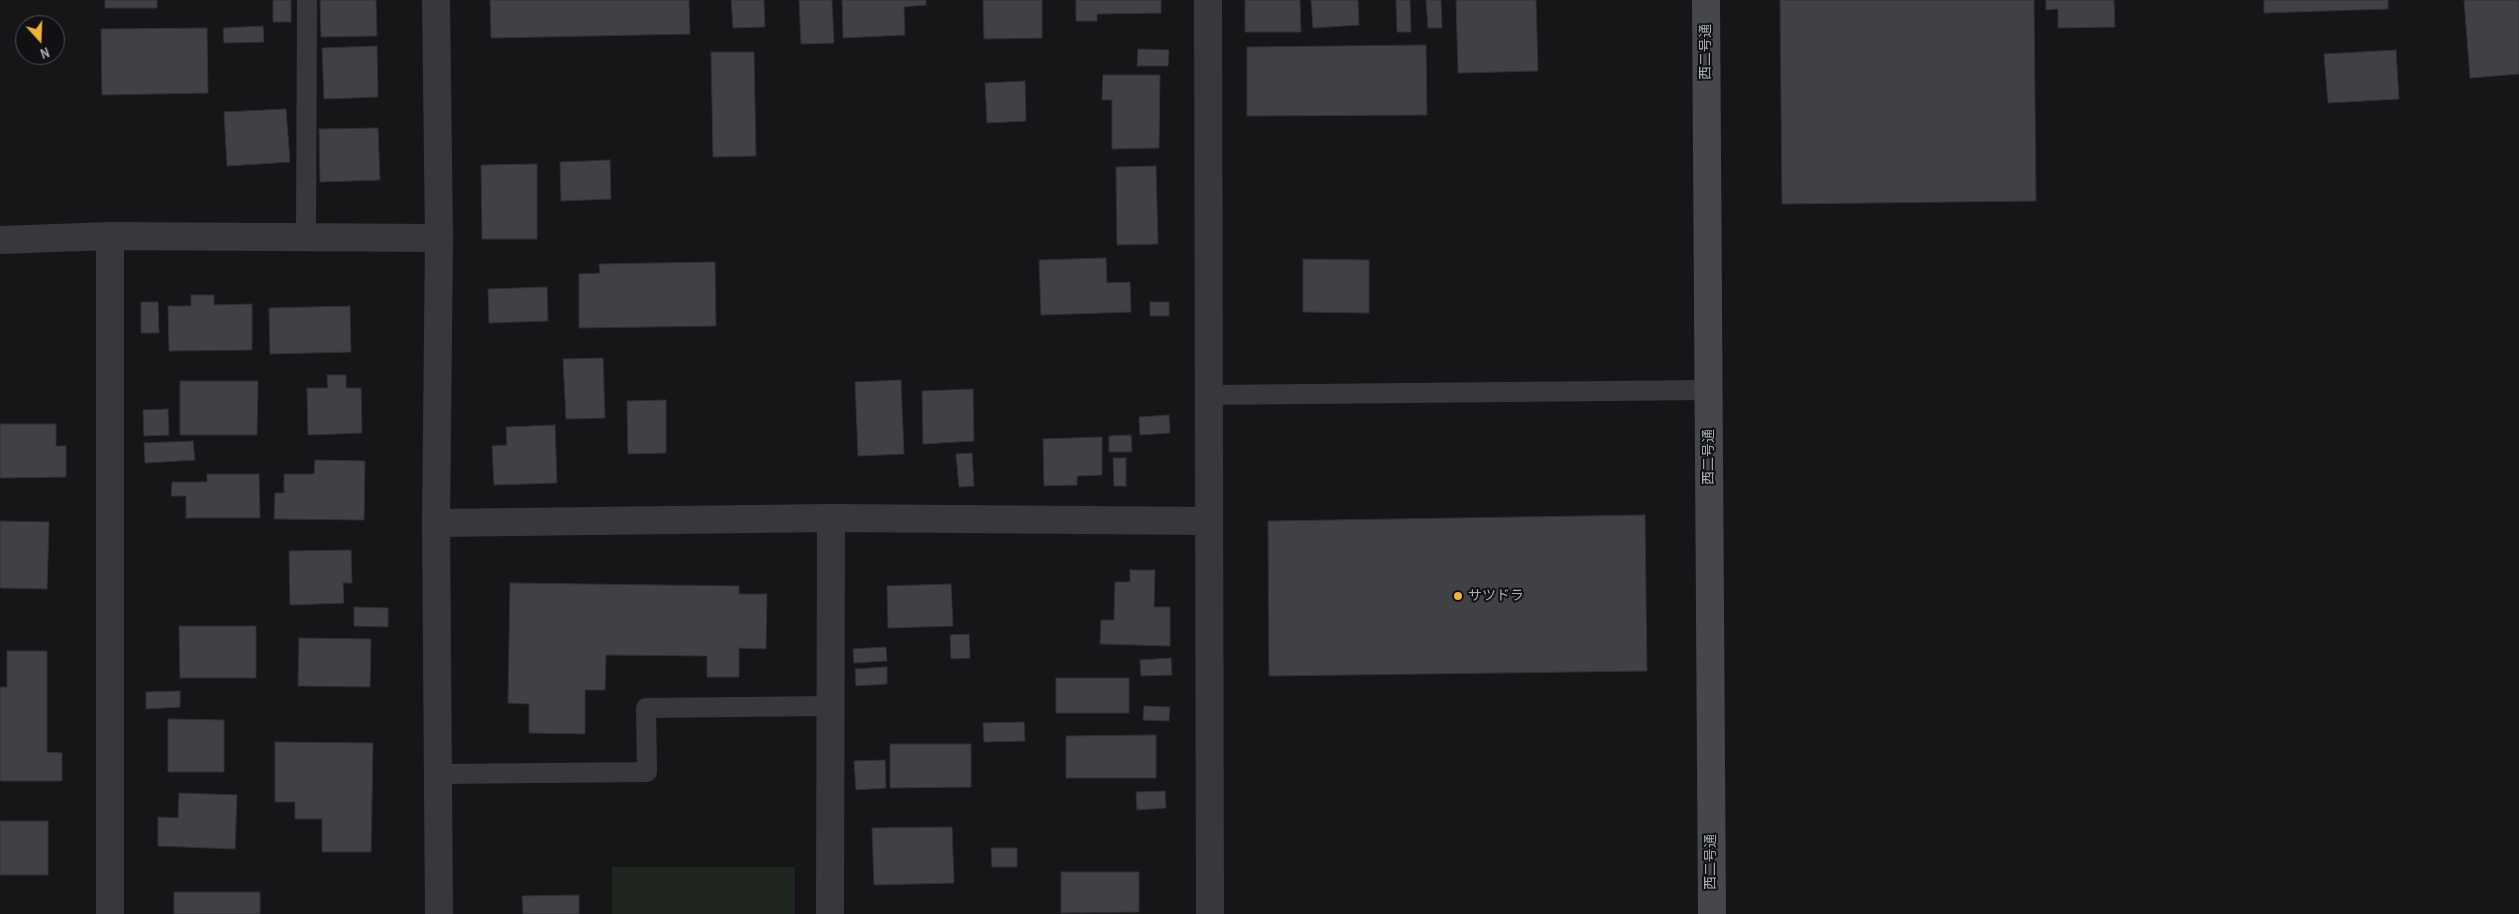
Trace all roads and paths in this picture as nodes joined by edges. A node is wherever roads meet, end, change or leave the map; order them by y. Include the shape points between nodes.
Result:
1 (307, 0) edge
2 (436, 0) edge
3 (1208, 0) edge
4 (1706, 0) edge
5 (110, 236) junction
6 (306, 238) junction
7 (439, 238) junction
8 (0, 240) edge
9 (1708, 390) junction
10 (1209, 396) junction
11 (831, 518) junction
12 (1209, 521) junction
13 (436, 523) junction
14 (830, 706) junction
15 (438, 774) junction
16 (110, 914) edge
17 (439, 914) edge
18 (830, 914) edge
19 (1210, 914) edge
20 (1712, 914) edge

1 - 6 lane
2 - 7 street
3 - 10 street
4 - 9 street, 西二号通
5 - 6 street
5 - 8 street
5 - 16 street
6 - 7 street
7 - 13 street
9 - 10 lane
9 - 20 street, 西二号通
10 - 12 street
11 - 12 street
11 - 13 street
11 - 14 street
12 - 19 street
13 - 15 street
14 - 15 lane via 646,708 646,772
14 - 18 street
15 - 17 street

